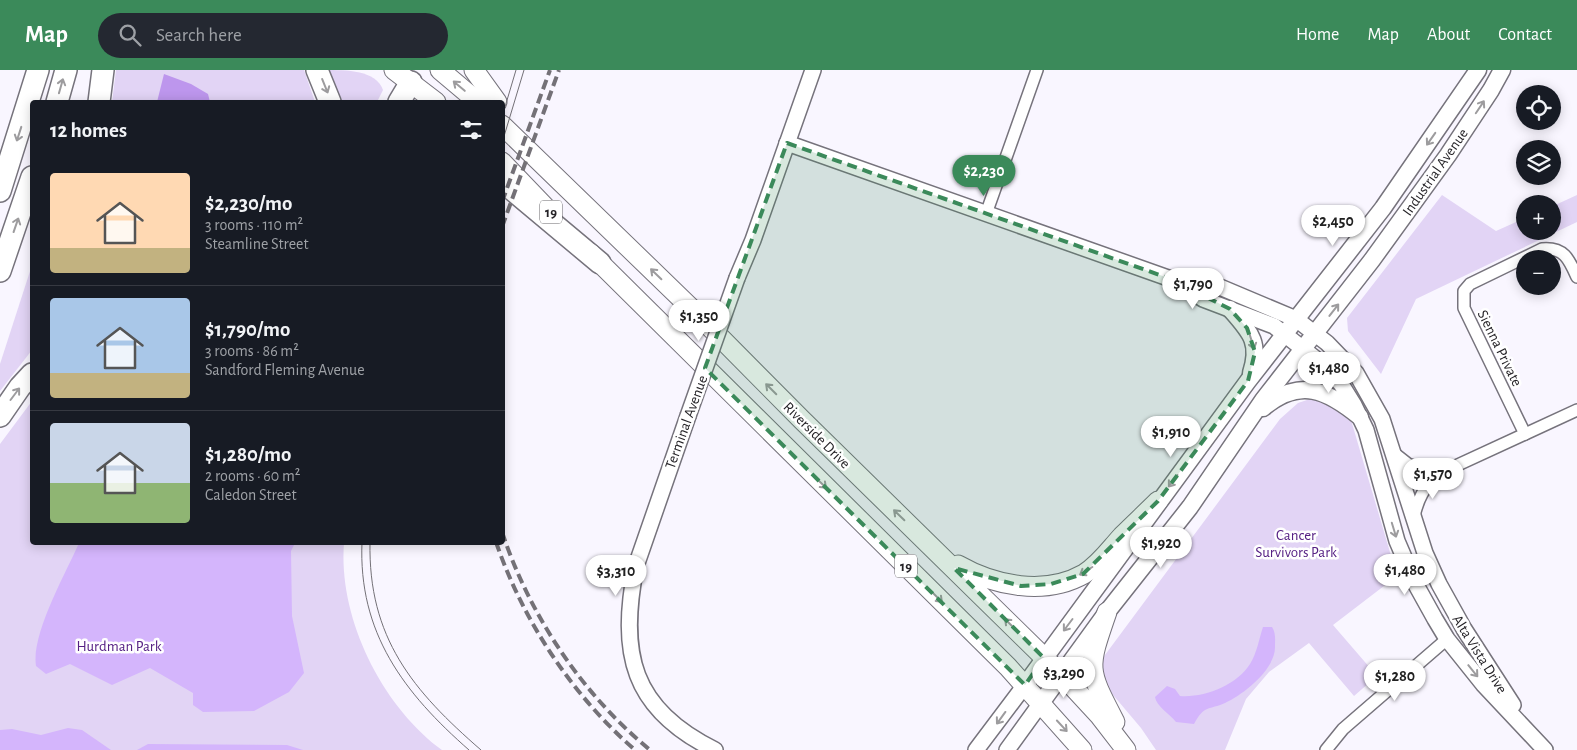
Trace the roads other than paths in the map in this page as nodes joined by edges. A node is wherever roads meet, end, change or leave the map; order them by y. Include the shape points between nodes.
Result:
1 (66, 70) edge
2 (103, 70) edge
3 (318, 70) edge
4 (440, 70) edge
5 (474, 70) edge
6 (813, 70) edge
7 (1037, 70) edge
8 (1478, 70) edge
9 (1502, 70) edge
10 (404, 73) edge
11 (36, 76) edge
12 (57, 100) edge
13 (99, 100) edge
14 (329, 100) edge
15 (399, 100) edge
16 (434, 100) edge
17 (476, 100) edge
18 (496, 100) edge
19 (505, 114) edge
20 (505, 128) edge
21 (787, 143) junction
22 (505, 165) edge
23 (548, 169) junction
24 (30, 183) edge
25 (505, 184) edge
26 (0, 191) edge
27 (986, 214) junction
28 (600, 263) junction
29 (0, 271) edge
30 (1577, 277) edge
31 (1171, 280) junction
32 (1230, 310) junction
33 (1296, 319) junction
34 (1286, 333) junction
35 (1316, 333) junction
36 (1305, 348) junction
37 (30, 376) edge
38 (1248, 380) junction
39 (1577, 410) edge
40 (0, 416) edge
41 (1360, 417) junction
42 (1525, 434) junction
43 (1238, 436) junction
44 (1394, 454) junction
45 (1436, 475) junction
46 (1158, 501) junction
47 (1414, 517) junction
48 (934, 549) junction
49 (1107, 612) junction
50 (1447, 639) junction
51 (1044, 658) junction
52 (1062, 676) junction
53 (1025, 685) junction
54 (1041, 703) junction
55 (1528, 730) junction
56 (715, 750) edge
57 (976, 750) edge
58 (1007, 750) edge
59 (1082, 750) edge
60 (1128, 750) edge
61 (1326, 750) edge
62 (1545, 750) edge

12 -> 1 highway
2 - 13 highway
3 -> 14 highway
17 -> 4 main road
5 - 18 main road
6 - 21 street, Terminal Avenue
7 - 27 street
8 -> 33 main road, Industrial Avenue via 1383,208
35 -> 9 main road, Industrial Avenue via 1448,155
10 - 15 highway
10 - 16 main road
11 -> 26 highway
19 - 23 main road
20 - 23 main road, Riverside Drive / 19
21 - 27 street
21 - 56 street, Terminal Avenue, bridge via 688,416 636,566 631,591 633,661 648,700 664,719
22 - 28 main road, Riverside Drive / 19
48 -> 23 main road, Riverside Drive / 19
29 -> 24 highway
25 - 28 highway
27 - 31 street
28 -> 53 main road, Riverside Drive / 19
30 - 42 street, Sienna Private via 1563,252 1542,249 1470,284 1464,291 1464,308
31 - 32 street, Alta Vista Drive
31 - 33 street, Alta Vista Drive via 1208,282
32 - 34 street, Alta Vista Drive via 1271,324
32 -> 38 main road via 1253,338 1254,361
33 - 34 main road, Industrial Avenue
33 - 35 street, Alta Vista Drive
34 - 36 street, Alta Vista Drive
34 - 38 main road, Industrial Avenue
35 - 36 main road, Industrial Avenue
35 - 44 street, Alta Vista Drive via 1346,360 1365,385
36 - 41 street, Alta Vista Drive via 1341,384
36 - 43 main road, Industrial Avenue via 1262,400
40 -> 37 highway
38 -> 46 main road, Industrial Avenue
39 - 42 street
41 - 43 main road via 1332,395 1314,390 1295,391 1264,407
41 -> 50 street, Alta Vista Drive via 1397,541 1415,583
42 - 45 street
43 - 49 main road, Industrial Avenue via 1190,507
44 - 45 street via 1408,464
44 - 47 street, Alta Vista Drive
45 - 47 street via 1423,489
46 -> 48 main road via 1097,564 1084,574 1051,584 1021,586 1000,583 968,570
46 -> 51 main road, Industrial Avenue
47 - 55 street, Alta Vista Drive via 1424,552 1449,604
51 -> 48 main road, Riverside Drive / 19
49 - 52 main road, Industrial Avenue
49 - 60 main road via 1091,662 1098,692
50 -> 55 street, Alta Vista Drive via 1483,684
50 - 61 street via 1343,730
51 - 52 main road, Riverside Drive / 19
51 - 53 main road, Industrial Avenue
52 - 54 main road, Industrial Avenue
52 - 60 main road, Riverside Drive / 19
53 - 54 main road, Riverside Drive / 19
53 -> 57 street
54 - 58 street
54 -> 59 main road, Riverside Drive / 19
55 - 62 street, Alta Vista Drive

